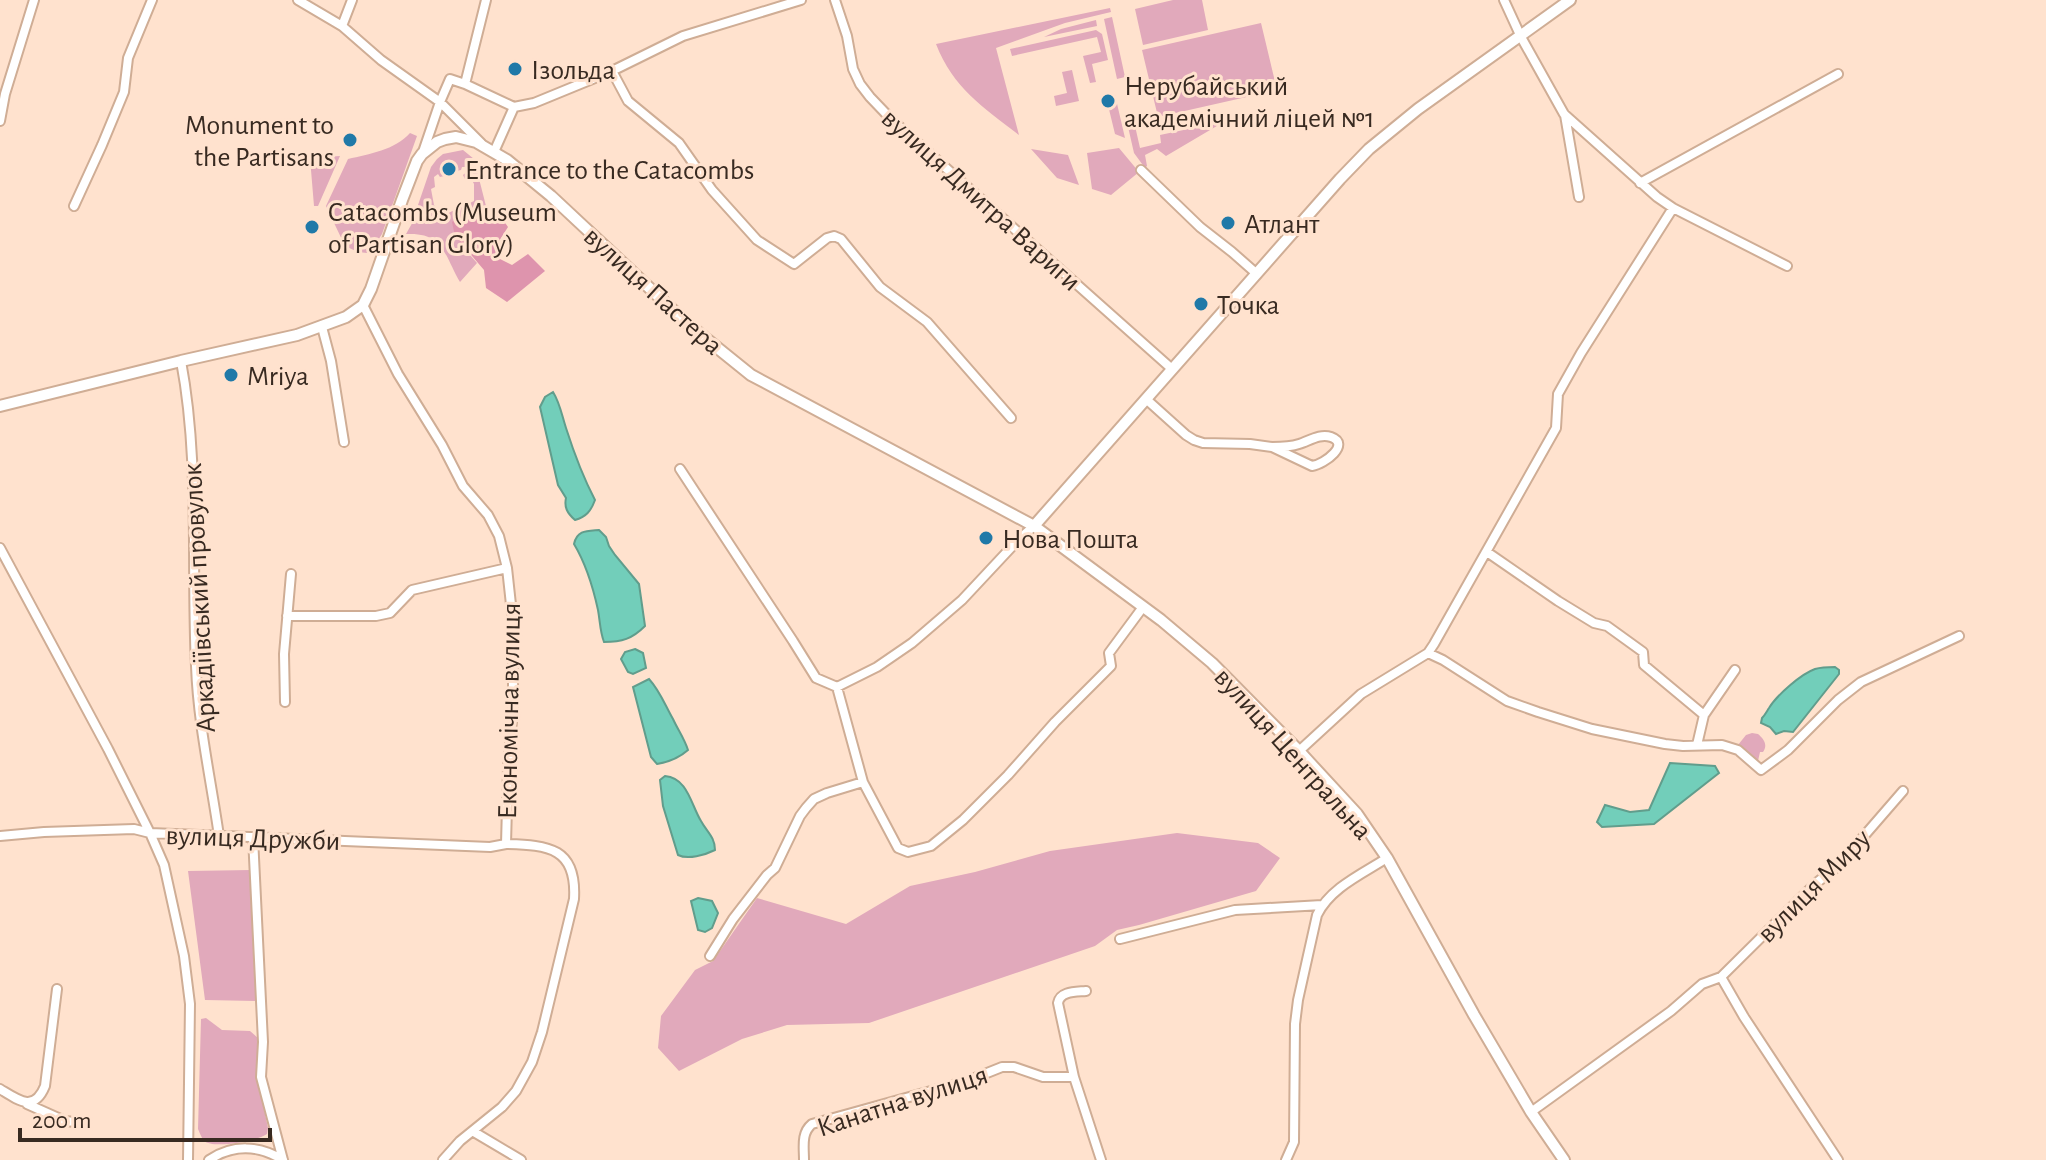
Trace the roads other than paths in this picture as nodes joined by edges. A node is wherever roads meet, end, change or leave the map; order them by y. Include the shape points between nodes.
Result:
1 (34, 0) edge
2 (152, 0) edge
3 (298, 0) edge
4 (352, 0) edge
5 (486, 0) edge
6 (801, 0) edge
7 (835, 0) edge
8 (1504, 0) edge
9 (1570, 0) edge
10 (342, 26) junction
11 (1521, 37) junction
12 (612, 71) junction
13 (1838, 74) dead end
14 (465, 84) junction
15 (440, 102) junction
16 (514, 107) junction
17 (1564, 114) junction
18 (0, 121) edge
19 (490, 149) junction
20 (422, 154) junction
21 (1141, 170) dead end
22 (1640, 183) junction
23 (1579, 197) dead end
24 (74, 206) dead end
25 (1673, 208) junction
26 (1787, 266) dead end
27 (1257, 274) junction
28 (363, 305) junction
29 (322, 327) junction
30 (181, 361) junction
31 (1172, 369) junction
32 (1146, 399) junction
33 (0, 406) edge
34 (1011, 418) dead end
35 (344, 442) dead end
36 (1272, 447) junction
37 (680, 469) dead end
38 (1034, 526) junction
39 (0, 548) edge
40 (1487, 552) junction
41 (507, 568) junction
42 (291, 574) dead end
43 (1143, 607) junction
44 (287, 616) junction
45 (1959, 636) dead end
46 (1428, 653) junction
47 (1735, 670) dead end
48 (837, 687) junction
49 (285, 702) dead end
50 (1704, 715) junction
51 (1697, 745) junction
52 (1299, 751) junction
53 (863, 782) junction
54 (1903, 791) dead end
55 (150, 833) junction
56 (0, 836) edge
57 (219, 836) junction
58 (253, 837) junction
59 (506, 844) junction
60 (1387, 858) junction
61 (1322, 905) junction
62 (1120, 939) dead end
63 (710, 956) dead end
64 (1721, 977) junction
65 (57, 989) dead end
66 (1086, 991) dead end
67 (1074, 1077) junction
68 (0, 1089) edge
69 (22, 1103) junction
70 (1531, 1112) junction
71 (85, 1123) dead end
72 (474, 1132) junction
73 (188, 1160) edge
74 (209, 1160) edge
75 (283, 1160) edge
76 (443, 1160) edge
77 (521, 1160) edge
78 (804, 1160) edge
79 (1101, 1160) edge
80 (1286, 1160) edge
81 (1564, 1160) edge
82 (1838, 1160) edge

1 - 18 street
2 - 24 street via 128,58 124,92
3 - 10 street
4 - 10 street
5 - 14 street
6 - 12 street via 683,36
7 - 31 street, вулиця Дмитра Вариги via 853,69 870,97
8 - 11 street
9 - 11 street
10 - 15 street
11 - 17 street
11 - 27 street via 1369,149
12 - 16 street
12 - 34 street via 628,101 679,143 757,240 794,264 827,238 841,239 880,287 927,322
13 - 22 street
14 - 15 street via 450,79
14 - 16 street
15 - 19 street
15 - 20 street
16 - 19 street
17 - 22 street
17 - 23 street
19 - 20 street, вулиця Пастера via 456,137 437,142
19 - 38 street, вулиця Пастера via 551,196 689,325 751,375
20 - 28 street
21 - 27 street
22 - 25 street
25 - 26 street
25 - 40 street via 1558,394 1556,428
27 - 31 street
28 - 29 street
28 - 41 street, Економічна вулиця via 463,486 494,525
29 - 30 street
29 - 35 street
30 - 33 street
30 - 57 street, Аркадіївський провулок via 191,446 196,671
31 - 32 street
32 - 36 street via 1186,435 1203,443
32 - 38 street
36 - 36 street via 1312,466 1326,462 1337,442 1326,436
37 - 48 street via 816,678
38 - 43 street, вулиця Центральна
38 - 48 street via 912,643
39 - 55 street
40 - 46 street
40 - 50 street via 1643,652 1644,665
41 - 44 street via 412,590 390,613
41 - 59 street, Економічна вулиця via 514,668
42 - 44 street
43 - 52 street, вулиця Центральна via 1212,663
43 - 53 street via 1109,653 1111,666 963,820 931,846 908,852 898,848
44 - 49 street
45 - 51 street via 1861,682 1761,770 1738,750
46 - 51 street via 1507,701 1538,712 1592,729
46 - 52 street via 1361,694
47 - 50 street
48 - 53 street
50 - 51 street
52 - 60 street, вулиця Центральна via 1357,814
53 - 63 street via 827,793 806,808 775,868
54 - 64 street, вулиця Миру via 1838,866
55 - 56 street, вулиця Дружби via 134,829
55 - 57 street, вулиця Дружби
55 - 73 street via 164,865 190,1004
57 - 58 street, вулиця Дружби
58 - 59 street, вулиця Дружби
58 - 75 street via 261,1077
59 - 72 street, Економічна вулиця via 543,846 564,858 573,871 574,899 532,1062 516,1091
60 - 61 street
60 - 70 street, вулиця Центральна
61 - 62 street via 1235,910
61 - 80 street via 1298,1000 1294,1142
64 - 70 street, вулиця Миру via 1702,984
64 - 82 street
65 - 69 street via 45,1086 33,1102
66 - 67 street via 1062,995 1058,1003
67 - 78 street, Канатна вулиця via 1043,1077 1002,1067 812,1124 804,1134
67 - 79 street
68 - 69 street
69 - 71 street via 65,1121
70 - 81 street, вулиця Центральна
72 - 76 street, Економічна вулиця
72 - 77 street
74 - 75 street via 250,1148

